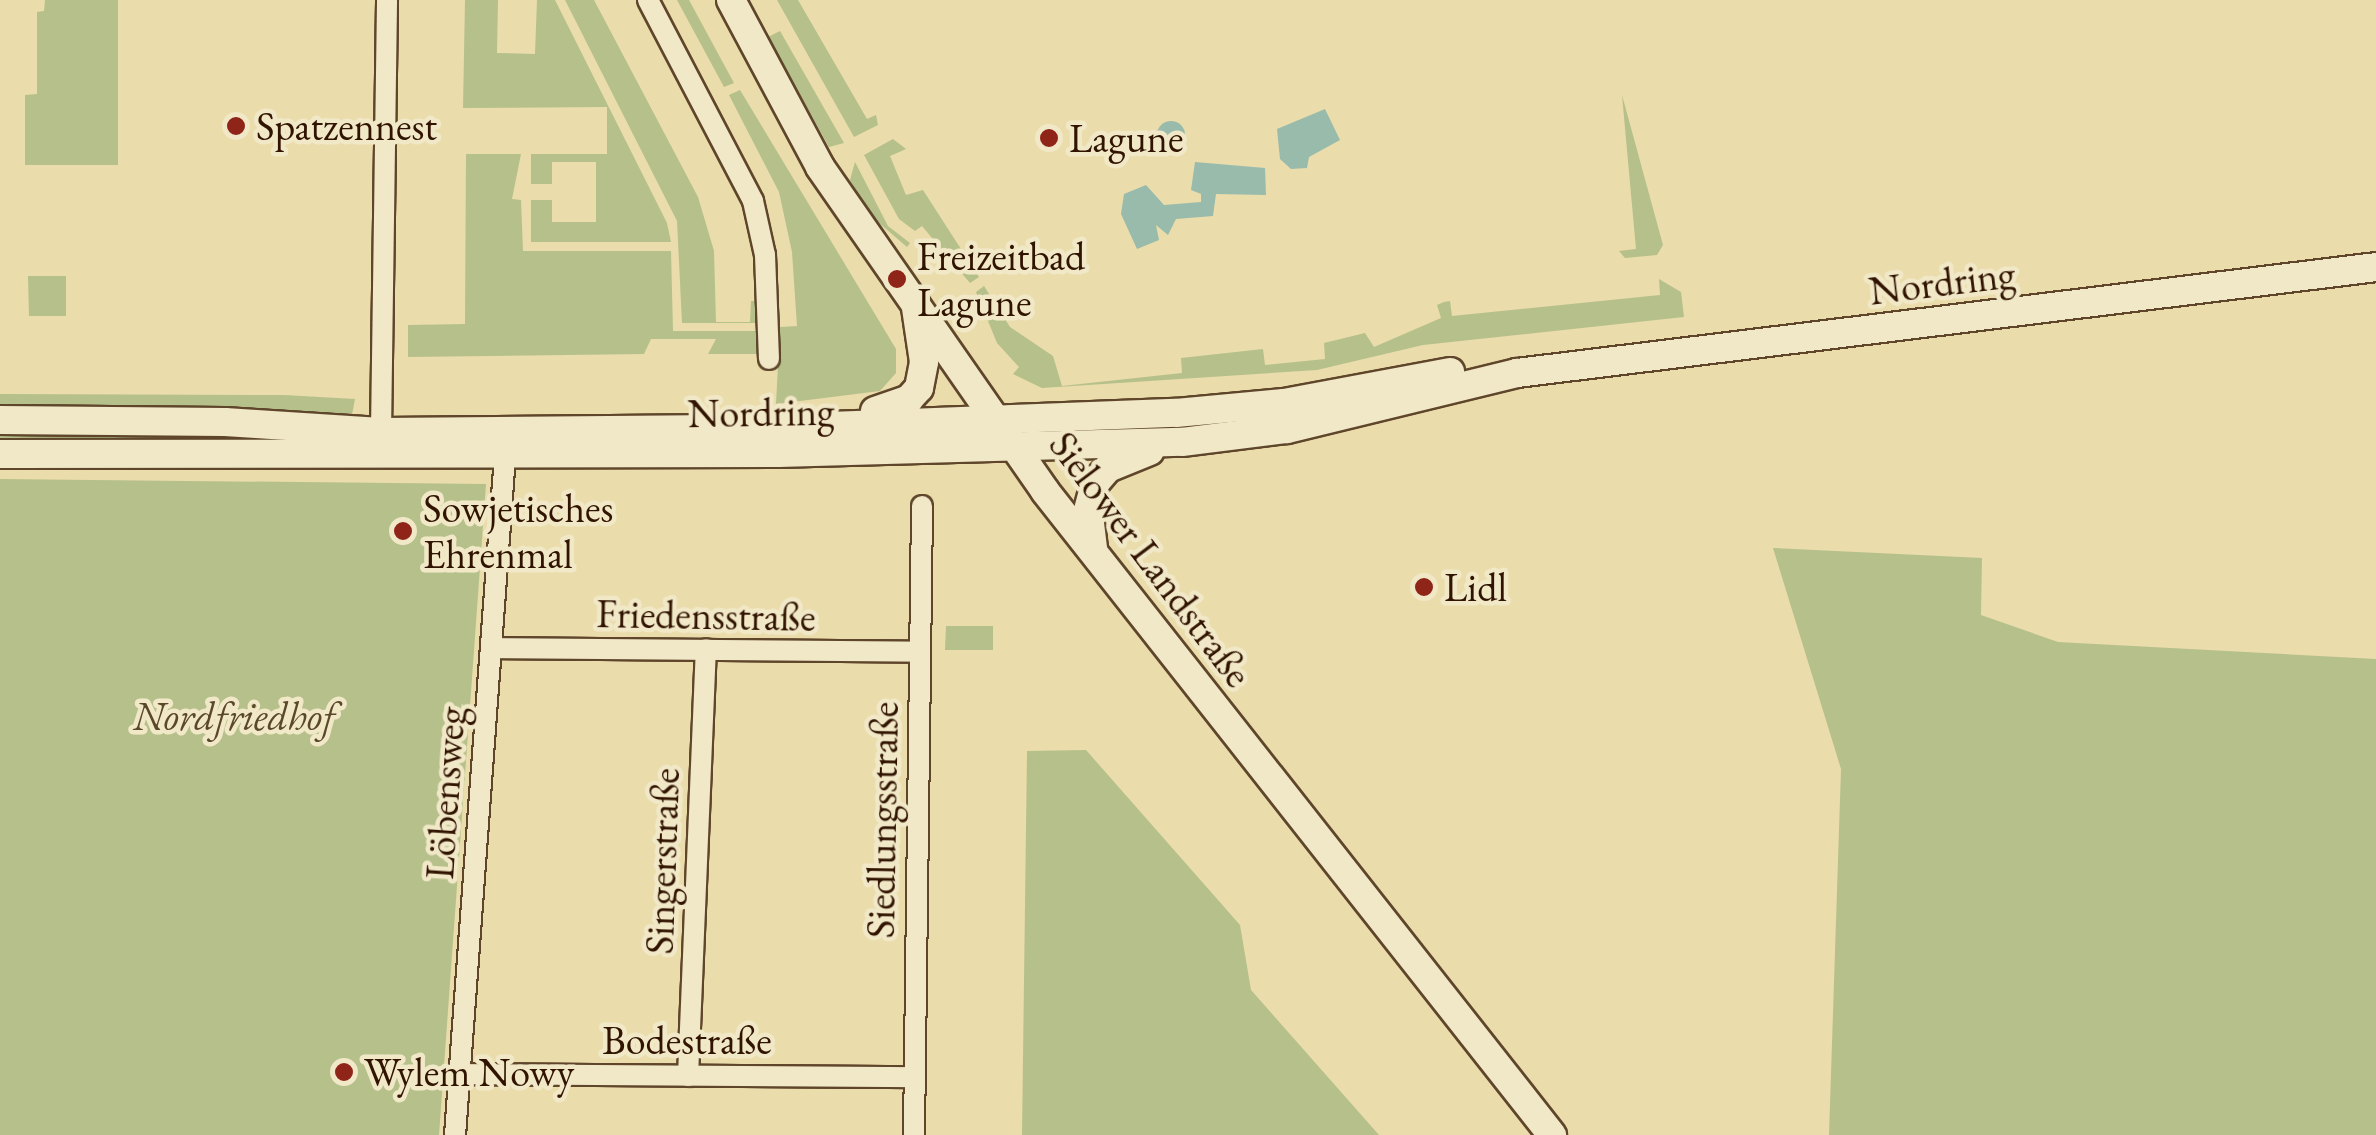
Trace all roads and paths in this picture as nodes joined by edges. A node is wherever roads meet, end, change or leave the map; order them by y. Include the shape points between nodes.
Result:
1 (387, 0) edge
2 (648, 0) edge
3 (731, 0) edge
4 (2376, 267) edge
5 (916, 305) junction
6 (768, 359) dead end
7 (1516, 373) junction
8 (997, 417) junction
9 (0, 420) edge
10 (795, 424) junction
11 (381, 432) junction
12 (1182, 442) junction
13 (1015, 444) junction
14 (0, 454) edge
15 (504, 456) junction
16 (922, 506) dead end
17 (1093, 550) junction
18 (491, 648) junction
19 (706, 649) junction
20 (920, 652) junction
21 (459, 1074) junction
22 (688, 1076) junction
23 (914, 1077) junction
24 (455, 1135) edge
25 (914, 1135) edge
26 (1552, 1135) edge

1 - 11 street
2 - 6 street via 753,201 765,255
3 - 5 main road, Sielower Landstraße via 820,167
4 - 7 main road, Nordring
5 - 8 main road, Sielower Landstraße
5 - 10 main road via 924,362 915,394 881,410
7 - 8 main road, Nordring via 1461,371 1284,403 1176,414
7 - 12 main road, Nordring via 1287,428
8 - 10 main road, Nordring
8 - 13 main road, Sielower Landstraße
9 - 11 main road, Nordring via 225,422
10 - 11 main road, Nordring
12 - 13 main road, Nordring
12 - 17 main road via 1108,468 1095,483 1088,510
13 - 15 main road, Nordring
13 - 17 main road, Sielower Landstraße
14 - 15 main road, Nordring
15 - 18 street, Löbensweg
16 - 20 street, Siedlungsstraße
17 - 26 main road, Sielower Landstraße via 1234,738
18 - 19 street, Friedensstraße
18 - 21 street, Löbensweg
19 - 20 street, Friedensstraße
19 - 22 street, Singerstraße
20 - 23 street, Siedlungsstraße
21 - 22 street, Bodestraße
21 - 24 street, Löbensweg
22 - 23 street, Bodestraße
23 - 25 street, Siedlungsstraße

